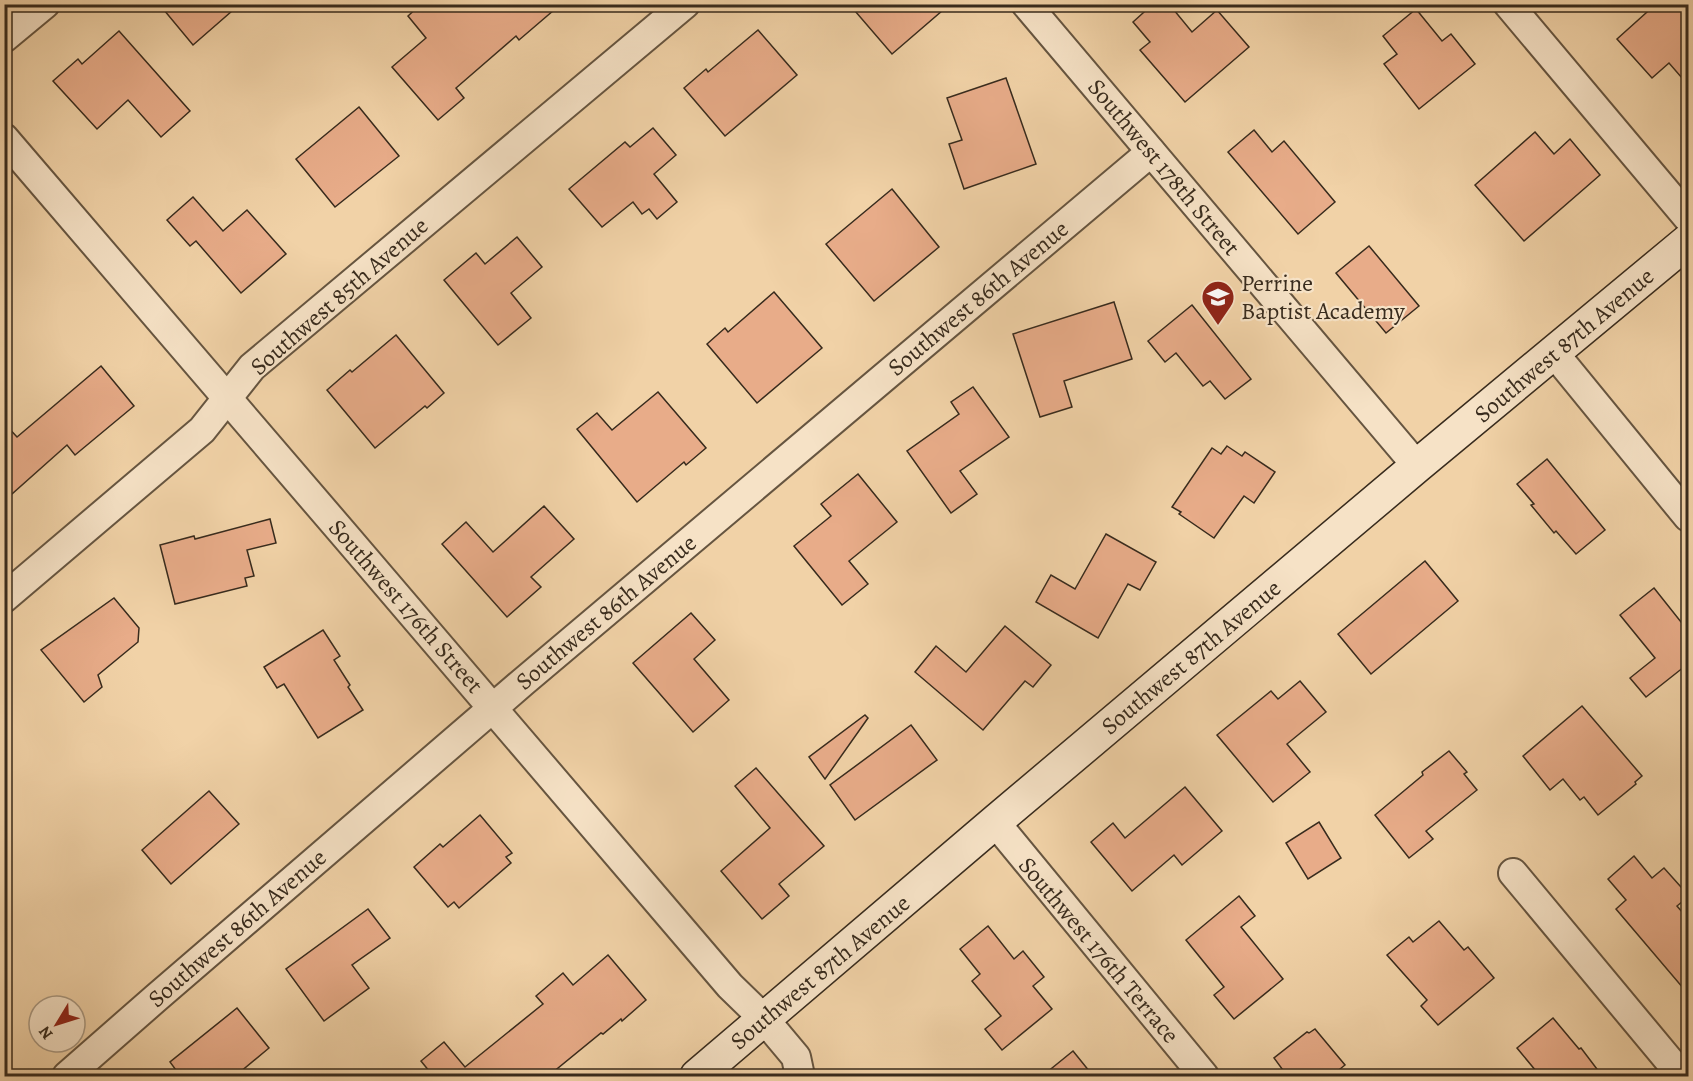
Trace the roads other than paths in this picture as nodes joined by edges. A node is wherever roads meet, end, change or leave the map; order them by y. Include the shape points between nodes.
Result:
1 (45, 4) edge
2 (685, 4) edge
3 (1026, 4) edge
4 (1508, 4) edge
5 (4, 38) edge
6 (4, 138) edge
7 (1151, 152) junction
8 (1689, 218) edge
9 (1689, 241) edge
10 (1554, 353) junction
11 (227, 400) junction
12 (1418, 466) junction
13 (1689, 517) edge
14 (4, 598) edge
15 (494, 707) junction
16 (995, 822) junction
17 (1513, 873) dead end
18 (765, 1020) junction
19 (67, 1077) edge
20 (697, 1077) edge
21 (800, 1077) edge
22 (1204, 1077) edge
23 (1682, 1077) edge

1 - 5 street
2 - 11 street, Southwest 85th Avenue via 252,367
3 - 7 street, Southwest 178th Street
4 - 8 street
6 - 11 street, Southwest 176th Street
7 - 12 street, Southwest 178th Street
7 - 15 street, Southwest 86th Avenue
9 - 10 street, Southwest 87th Avenue
10 - 12 street, Southwest 87th Avenue
10 - 13 street
11 - 14 street, Southwest 85th Avenue via 202,430
11 - 15 street, Southwest 176th Street
12 - 16 street, Southwest 87th Avenue
15 - 18 street, Southwest 176th Street via 730,986
15 - 19 street, Southwest 86th Avenue
16 - 18 street, Southwest 87th Avenue
16 - 22 street, Southwest 176th Terrace
17 - 23 street
18 - 20 street, Southwest 87th Avenue
18 - 21 street, Southwest 176th Street via 796,1057

